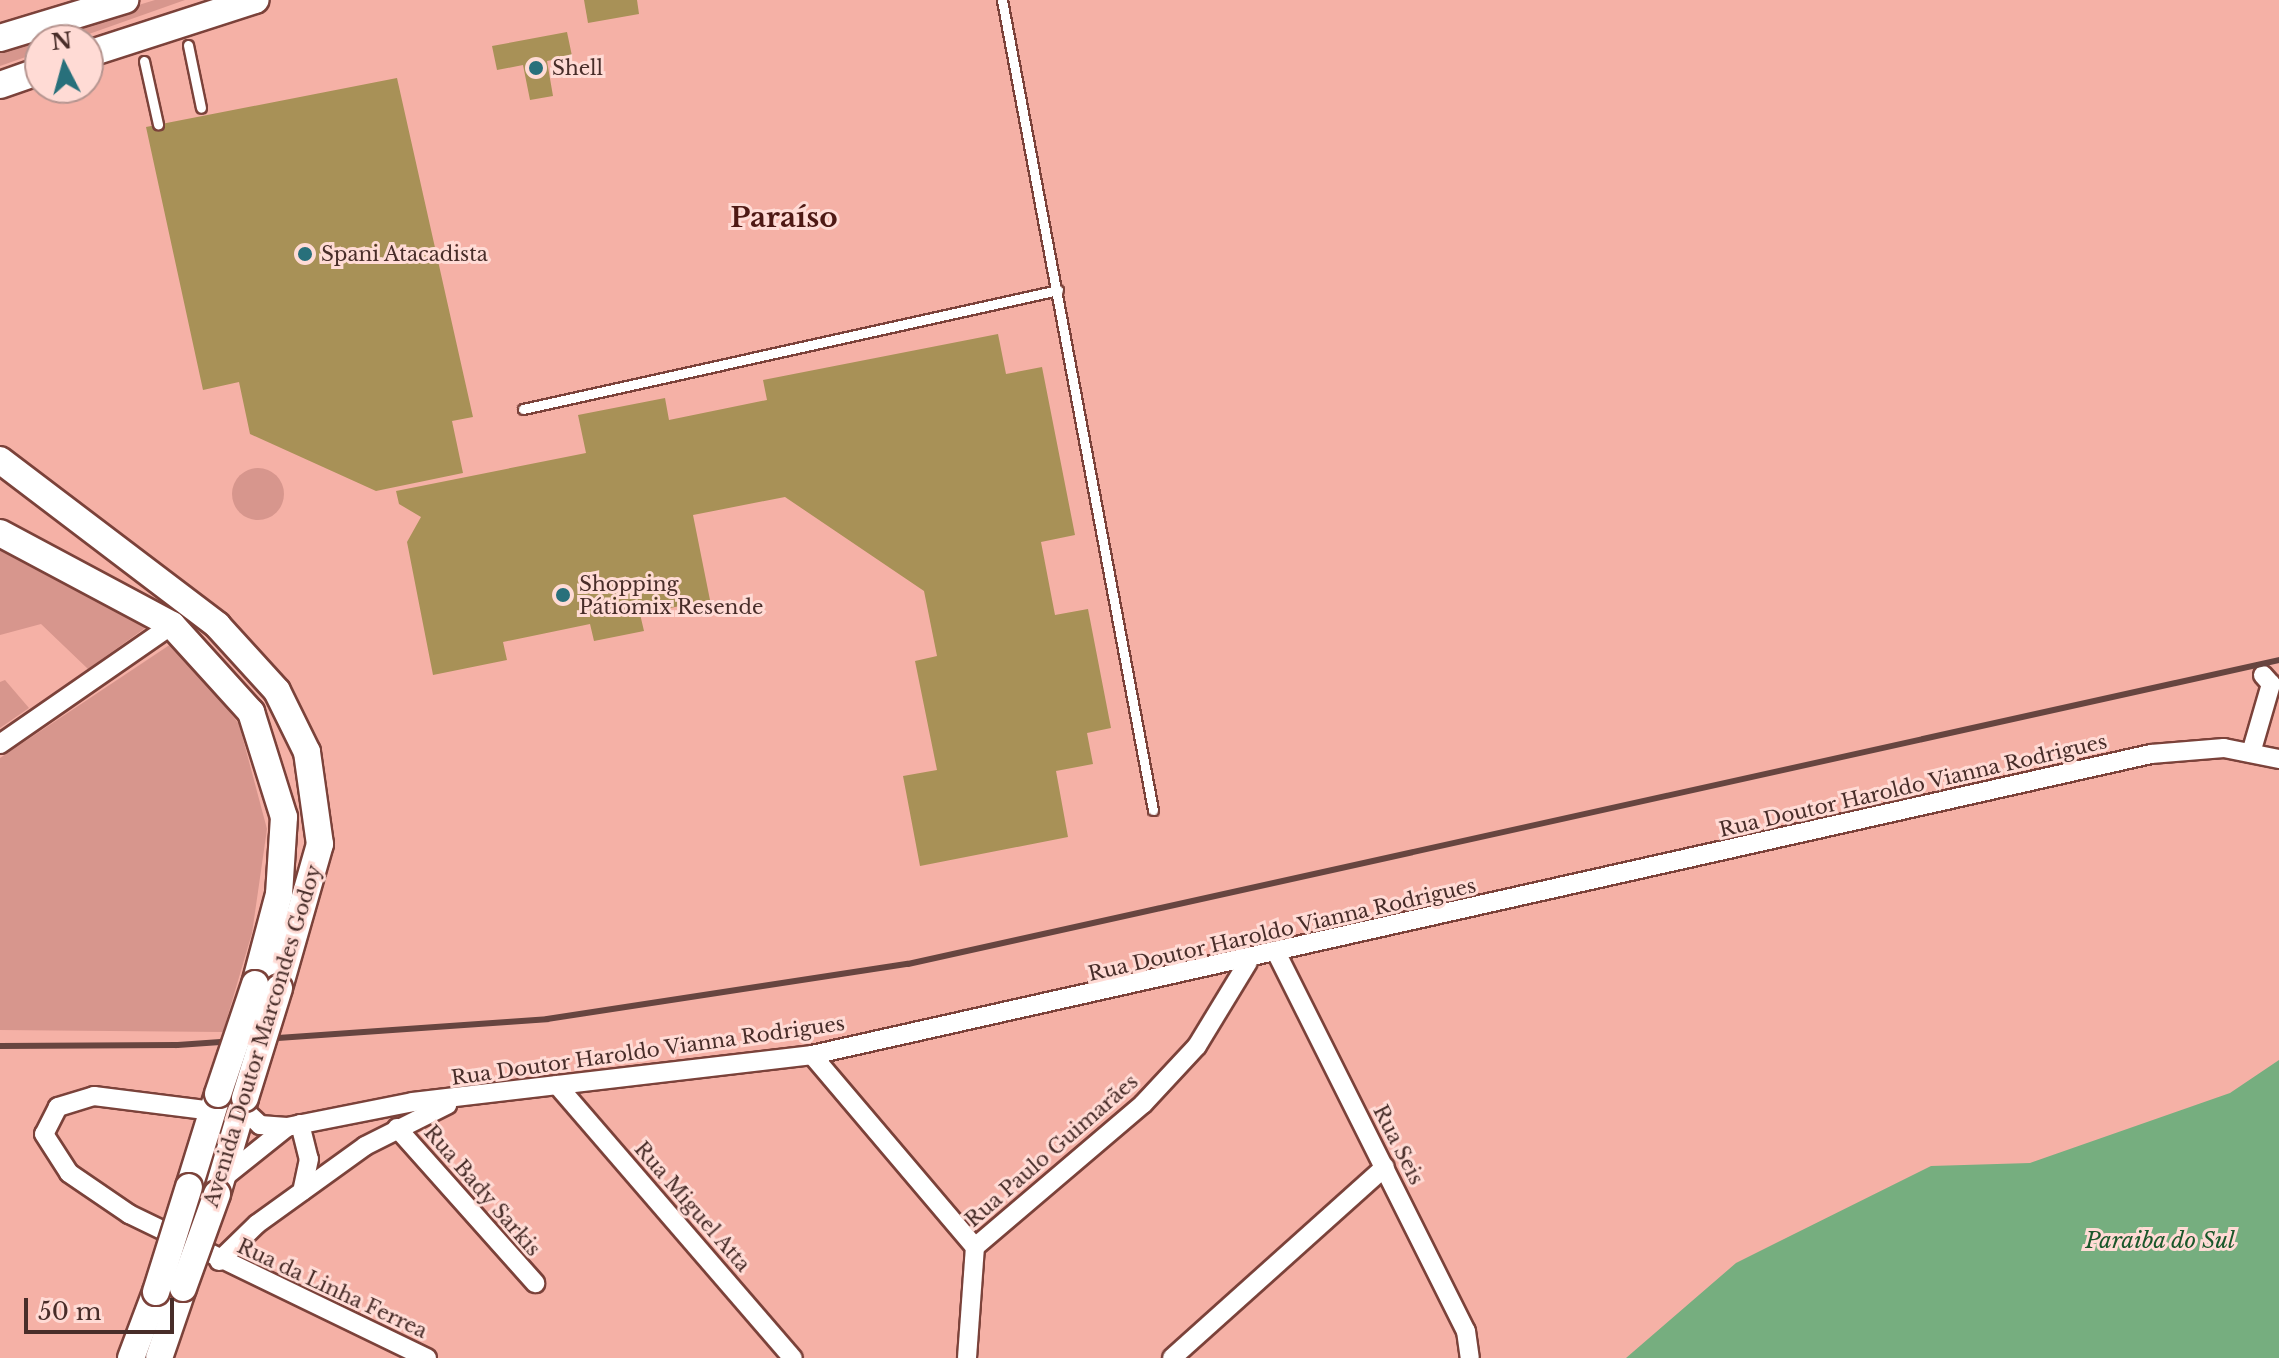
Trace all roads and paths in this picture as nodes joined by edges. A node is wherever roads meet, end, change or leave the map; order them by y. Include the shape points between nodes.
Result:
1 (125, 0) edge
2 (255, 0) edge
3 (1002, 0) edge
4 (0, 38) edge
5 (188, 45) dead end
6 (104, 49) edge
7 (144, 61) dead end
8 (24, 77) edge
9 (0, 85) edge
10 (201, 108) dead end
11 (158, 124) dead end
12 (1058, 290) junction
13 (523, 409) dead end
14 (5, 466) edge
15 (0, 533) edge
16 (172, 625) junction
17 (2263, 675) dead end
18 (0, 744) edge
19 (2251, 753) junction
20 (2279, 759) edge
21 (1153, 810) dead end
22 (1277, 954) junction
23 (1248, 962) junction
24 (267, 986) junction
25 (812, 1055) junction
26 (557, 1085) junction
27 (461, 1098) junction
28 (215, 1102) junction
29 (244, 1103) junction
30 (294, 1125) junction
31 (397, 1128) junction
32 (1385, 1167) junction
33 (219, 1186) junction
34 (302, 1191) junction
35 (975, 1247) junction
36 (219, 1261) junction
37 (535, 1283) dead end
38 (131, 1358) edge
39 (159, 1358) edge
40 (427, 1358) edge
41 (793, 1358) edge
42 (967, 1358) edge
43 (1172, 1358) edge
44 (1470, 1358) edge

1 - 4 main road
2 - 6 main road
3 - 12 lane
5 - 10 lane
7 - 11 lane
8 - 9 main road
12 - 13 lane
12 - 21 lane
14 - 24 main road, Avenida Doutor Marcondes Godoy via 217,625 277,691 307,752 320,844
15 - 16 main road, Avenida Doutor Marcondes Godoy
16 - 18 street
16 - 24 main road, Avenida Doutor Marcondes Godoy via 251,712 277,781 284,853
17 - 19 street via 2271,684
19 - 20 street, Rua Doutor Haroldo Vianna Rodrigues
19 - 22 street, Rua Doutor Haroldo Vianna Rodrigues via 2151,754
22 - 23 street, Rua Doutor Haroldo Vianna Rodrigues
22 - 32 street, Rua Seis
23 - 25 street, Rua Doutor Haroldo Vianna Rodrigues
23 - 35 street, Rua Paulo Guimarães via 1197,1046 1143,1104
24 - 28 main road, Avenida Doutor Marcondes Godoy, bridge
24 - 29 main road, Avenida Doutor Marcondes Godoy, bridge
25 - 26 street, Rua Doutor Haroldo Vianna Rodrigues
25 - 35 street, Rua Paulo Guimarães
26 - 27 street, Rua Doutor Haroldo Vianna Rodrigues
26 - 41 street, Rua Miguel Atta
27 - 30 street, Rua Doutor Haroldo Vianna Rodrigues
27 - 31 street
28 - 36 street, Rua da Linha Ferrea via 94,1096 58,1107 44,1134 69,1173
28 - 38 main road, Avenida Doutor Marcondes Godoy, bridge
29 - 30 street via 260,1125
29 - 33 main road, Avenida Doutor Marcondes Godoy
30 - 33 street
30 - 34 street via 309,1159
31 - 34 street
31 - 37 street, Rua Bady Sarkis
32 - 43 street
32 - 44 street, Rua Seis via 1466,1331
33 - 39 main road, Avenida Doutor Marcondes Godoy, bridge
34 - 36 street
35 - 42 street
36 - 40 street, Rua da Linha Ferrea

